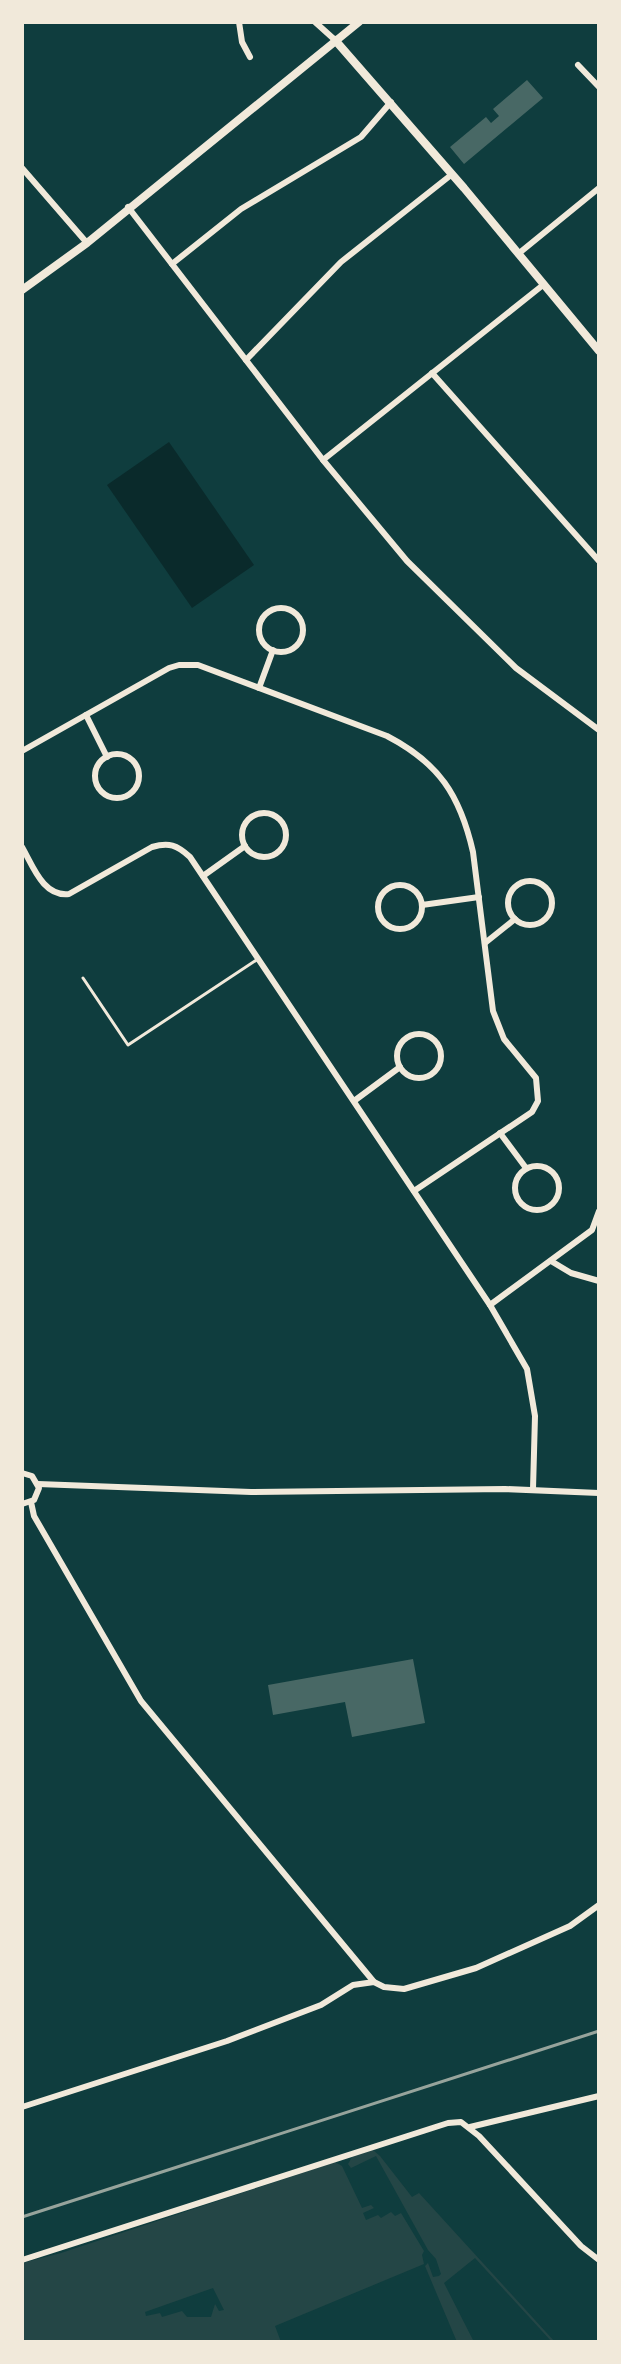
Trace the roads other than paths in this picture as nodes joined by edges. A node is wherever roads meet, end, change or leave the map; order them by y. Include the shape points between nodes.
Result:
1 (239, 22) edge
2 (315, 22) edge
3 (359, 22) edge
4 (335, 40) junction
5 (250, 57) dead end
6 (578, 65) dead end
7 (599, 87) edge
8 (391, 102) junction
9 (22, 168) edge
10 (451, 175) junction
11 (599, 188) edge
12 (128, 207) junction
13 (87, 243) junction
14 (518, 254) junction
15 (172, 264) junction
16 (543, 285) junction
17 (22, 290) edge
18 (599, 351) edge
19 (246, 360) junction
20 (432, 373) junction
21 (323, 460) junction
22 (599, 561) edge
23 (273, 650) junction
24 (259, 688) junction
25 (86, 715) junction
26 (599, 730) edge
27 (22, 751) edge
28 (107, 757) junction
29 (245, 846) junction
30 (22, 847) edge
31 (203, 876) junction
32 (479, 897) junction
33 (422, 905) junction
34 (515, 919) junction
35 (485, 943) junction
36 (258, 959) junction
37 (83, 978) dead end
38 (400, 1067) junction
39 (354, 1101) junction
40 (500, 1133) junction
41 (526, 1168) junction
42 (414, 1191) junction
43 (599, 1211) edge
44 (551, 1261) junction
45 (599, 1281) edge
46 (490, 1305) junction
47 (22, 1473) edge
48 (38, 1484) junction
49 (533, 1489) junction
50 (599, 1493) edge
51 (31, 1502) junction
52 (22, 1504) edge
53 (599, 1905) edge
54 (374, 1982) junction
55 (599, 2096) edge
56 (22, 2107) edge
57 (470, 2127) junction
58 (22, 2260) edge
59 (599, 2260) edge

1 - 5 street
2 - 4 street
3 - 4 street
4 - 8 street
4 - 12 street
6 - 7 street
8 - 10 street
8 - 15 street via 361,137 241,209
9 - 13 street
10 - 14 street
10 - 19 street via 341,262
11 - 14 street
12 - 13 street
12 - 15 street
13 - 17 street
14 - 16 street
15 - 19 street
16 - 18 street
16 - 20 street
19 - 21 street
20 - 21 street
20 - 22 street
21 - 26 street via 407,561 494,647
23 - 23 street via 293,648 302,637 302,622 292,611 277,608 262,619 262,640
23 - 24 street
24 - 25 street via 198,665 179,665
24 - 32 street via 387,736 438,771 468,828
25 - 27 street
25 - 28 street
28 - 28 street via 98,766 98,786 109,796 128,795 138,784 138,768 121,754
29 - 29 street via 262,857 275,854 285,843 285,827 268,814 254,816 245,825
29 - 31 street
30 - 31 street via 46,888 62,894 165,843 178,846
31 - 36 street
32 - 33 street
32 - 35 street
33 - 33 street via 411,888 396,886 385,891 378,910 385,923 404,928 417,920
34 - 34 street via 534,924 546,918 552,902 547,889 533,881 515,887 509,906
34 - 35 street
35 - 40 street via 498,1028 539,1088 532,1112
36 - 37 lane via 128,1045
36 - 39 street
38 - 38 street via 411,1076 430,1075 439,1064 439,1048 430,1037 409,1037 397,1053
38 - 39 street
39 - 42 street
40 - 41 street
40 - 42 street
41 - 41 street via 517,1177 518,1198 529,1208 547,1207 557,1196 557,1180 548,1169
42 - 46 street
43 - 44 street via 592,1230
44 - 45 street
44 - 46 street
46 - 49 street via 527,1369 535,1416
47 - 48 street
48 - 49 street via 251,1492
48 - 51 street
49 - 50 street
51 - 52 street
51 - 54 street via 34,1516 141,1701
53 - 54 street via 570,1926 476,1968 404,1989
54 - 56 street via 353,1985 321,2005 227,2041
55 - 57 street
57 - 58 street via 448,2123
57 - 59 street

